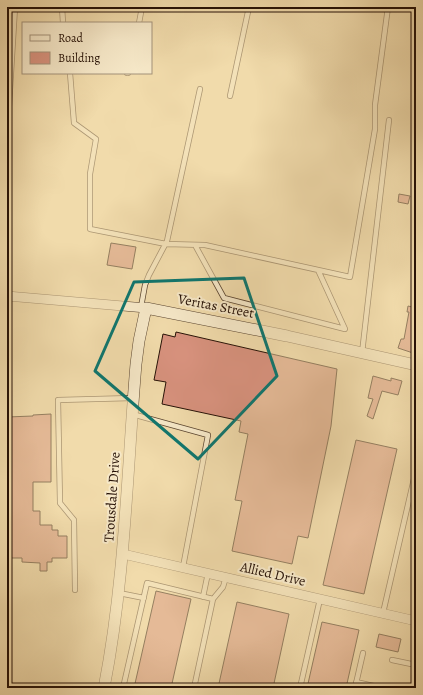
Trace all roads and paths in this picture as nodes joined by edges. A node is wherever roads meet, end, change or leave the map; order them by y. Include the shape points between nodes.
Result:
1 (15, 7) edge
2 (62, 7) edge
3 (142, 7) edge
4 (250, 7) edge
5 (388, 7) edge
6 (63, 22) edge
7 (139, 22) edge
8 (70, 74) edge
9 (200, 89) dead end
10 (230, 96) dead end
11 (389, 120) dead end
12 (7, 139) edge
13 (166, 244) junction
14 (195, 245) junction
15 (318, 270) junction
16 (7, 296) edge
17 (144, 307) junction
18 (362, 353) junction
19 (416, 365) edge
20 (133, 398) junction
21 (132, 414) junction
22 (416, 470) edge
23 (123, 554) junction
24 (183, 567) junction
25 (208, 573) junction
26 (226, 577) junction
27 (75, 590) dead end
28 (119, 593) junction
29 (203, 597) junction
30 (144, 598) junction
31 (214, 599) junction
32 (320, 599) junction
33 (383, 613) junction
34 (416, 621) edge
35 (363, 653) dead end
36 (392, 660) dead end
37 (416, 665) edge
38 (356, 682) junction
39 (104, 688) edge
40 (124, 688) edge
41 (194, 688) edge
42 (300, 688) edge
43 (355, 688) edge
44 (382, 688) edge

1 - 12 lane
2 - 6 lane
3 - 7 lane
4 - 10 lane
5 - 15 lane via 375,105 375,128 350,277
8 - 13 lane via 74,123 96,139 90,174 90,229
9 - 13 lane
11 - 18 lane
13 - 14 lane
13 - 17 lane via 145,286
14 - 15 lane
14 - 15 lane via 224,298 345,329
16 - 17 street, Veritas Street
17 - 18 street, Veritas Street
17 - 20 street, Trousdale Drive
18 - 19 street, Veritas Street
20 - 21 street, Trousdale Drive
20 - 27 lane via 58,400 60,503 74,520
21 - 23 street, Trousdale Drive
21 - 24 lane via 208,435
22 - 33 lane
23 - 24 street, Allied Drive
23 - 28 street, Trousdale Drive
24 - 25 street, Allied Drive
25 - 26 street, Allied Drive
25 - 29 lane
26 - 31 lane
26 - 32 street, Allied Drive
28 - 30 lane
28 - 39 street, Trousdale Drive
29 - 30 lane via 147,583
29 - 31 lane
30 - 40 lane
31 - 41 lane
32 - 33 street, Allied Drive
32 - 42 lane
33 - 34 street, Allied Drive
35 - 38 lane
36 - 37 lane
38 - 43 lane
38 - 44 lane

